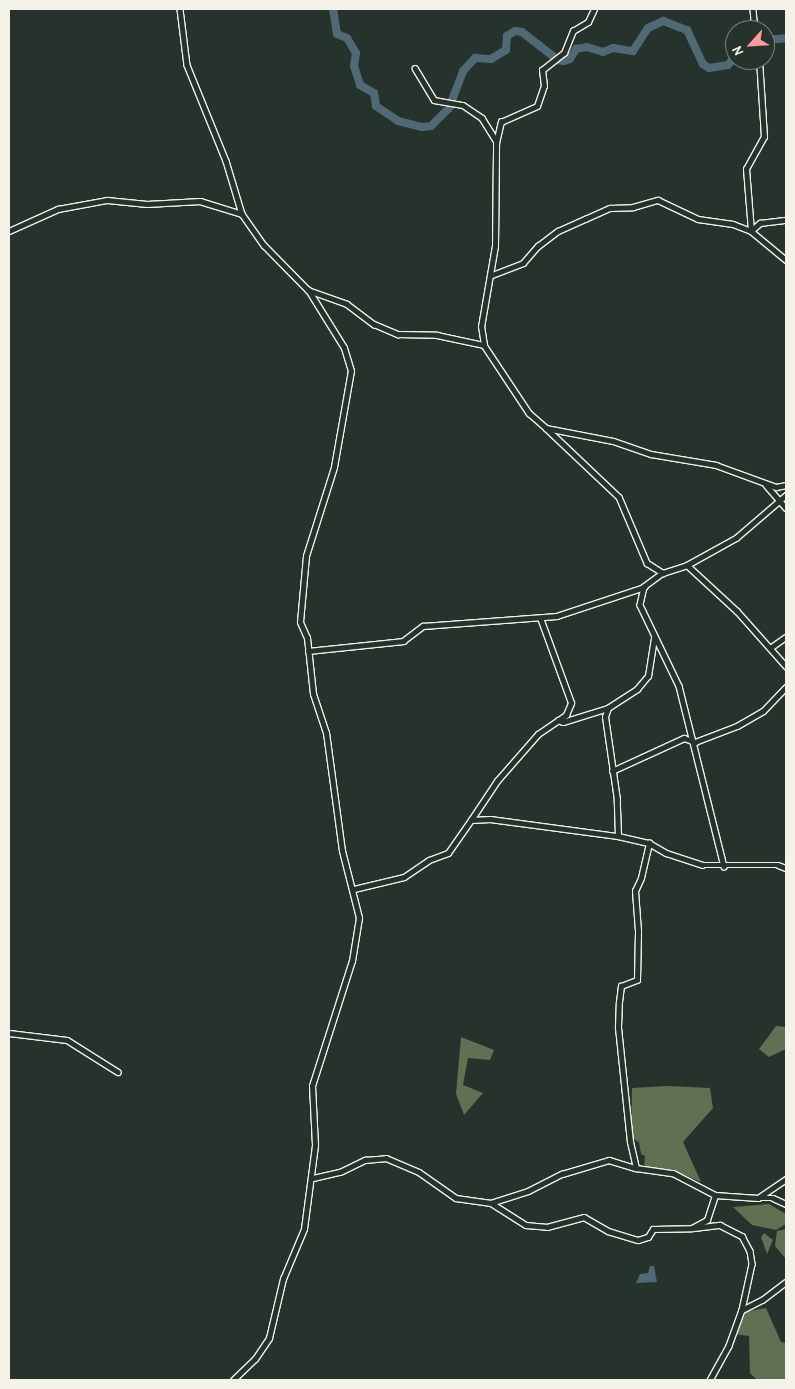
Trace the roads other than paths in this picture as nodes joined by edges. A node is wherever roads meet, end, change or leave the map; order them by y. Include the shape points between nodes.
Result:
1 (180, 9) edge
2 (594, 9) edge
3 (415, 68) dead end
4 (760, 70) edge
5 (497, 142) junction
6 (242, 214) junction
7 (786, 220) edge
8 (9, 231) edge
9 (751, 231) junction
10 (786, 260) edge
11 (492, 275) junction
12 (308, 290) junction
13 (484, 346) junction
14 (546, 428) junction
15 (766, 484) junction
16 (786, 485) edge
17 (786, 495) edge
18 (778, 502) junction
19 (786, 508) edge
20 (687, 565) junction
21 (663, 573) junction
22 (644, 587) junction
23 (540, 618) junction
24 (654, 635) junction
25 (786, 637) edge
26 (770, 648) junction
27 (308, 651) junction
28 (786, 666) edge
29 (786, 687) edge
30 (608, 708) junction
31 (558, 720) junction
32 (695, 742) junction
33 (612, 771) junction
34 (471, 820) junction
35 (618, 836) junction
36 (649, 843) junction
37 (724, 866) junction
38 (786, 868) edge
39 (354, 889) junction
40 (9, 1033) edge
41 (118, 1072) dead end
42 (636, 1168) junction
43 (313, 1178) junction
44 (786, 1179) edge
45 (715, 1195) junction
46 (758, 1198) junction
47 (491, 1203) junction
48 (786, 1204) edge
49 (692, 1228) junction
50 (786, 1282) edge
51 (742, 1310) junction
52 (233, 1380) edge
53 (710, 1380) edge

1 - 6 street via 187,65 226,161
2 - 5 street via 588,22 573,31 564,53 542,70 544,86 537,106 501,122
3 - 5 street via 434,100 462,106 482,118
4 - 9 street via 764,137 746,169
5 - 11 street via 497,228
6 - 8 street via 200,201 147,204 107,200 58,209
6 - 12 street via 264,244
7 - 9 street via 760,223
9 - 10 street
9 - 11 street via 733,224 698,220 658,200 633,207 610,208 558,230 523,263
11 - 13 street via 484,297
12 - 13 street via 346,304 374,324 398,334 437,335
12 - 27 street via 344,348 351,371 334,467 306,556 300,622
13 - 14 street via 529,413
14 - 15 street via 613,441 651,454 716,465
14 - 21 street via 619,497 646,563
15 - 16 street
15 - 18 street
17 - 18 street
18 - 19 street
18 - 20 street via 736,538
20 - 21 street
20 - 26 street via 737,611
21 - 22 street
22 - 23 street via 556,616
22 - 24 street via 640,605
23 - 27 street via 423,626 404,641
23 - 31 street via 571,703 566,715
24 - 30 street via 648,676 637,689
24 - 32 street via 679,686
25 - 26 street
26 - 28 street
27 - 39 street via 313,694 326,733 342,850
29 - 32 street via 763,711 737,726
30 - 31 street via 563,722
30 - 33 street via 605,717
31 - 34 street via 538,734 496,781
32 - 33 street via 684,738
32 - 37 street
33 - 35 street
34 - 35 street via 490,819
34 - 39 street via 448,853 429,860 396,881
35 - 36 street
36 - 37 street via 666,853 702,865
36 - 42 street via 642,878 634,891 638,931 637,980 621,986 618,1027 630,1142
37 - 38 street via 778,865
39 - 43 street via 359,918 352,961 312,1086
40 - 41 street via 68,1040
42 - 45 street via 673,1173
42 - 47 street via 610,1160 562,1174 528,1191
43 - 47 street via 340,1172 365,1160 386,1158 419,1172 456,1198
43 - 52 street via 304,1229 283,1279 269,1338 255,1359
44 - 46 street
45 - 46 street
45 - 49 street via 707,1220
46 - 48 street via 773,1198
47 - 49 street via 526,1225 547,1227 584,1217 608,1231 632,1239 648,1237 653,1229
49 - 51 street via 720,1224 742,1236 752,1264
50 - 51 street
51 - 53 street via 729,1346

